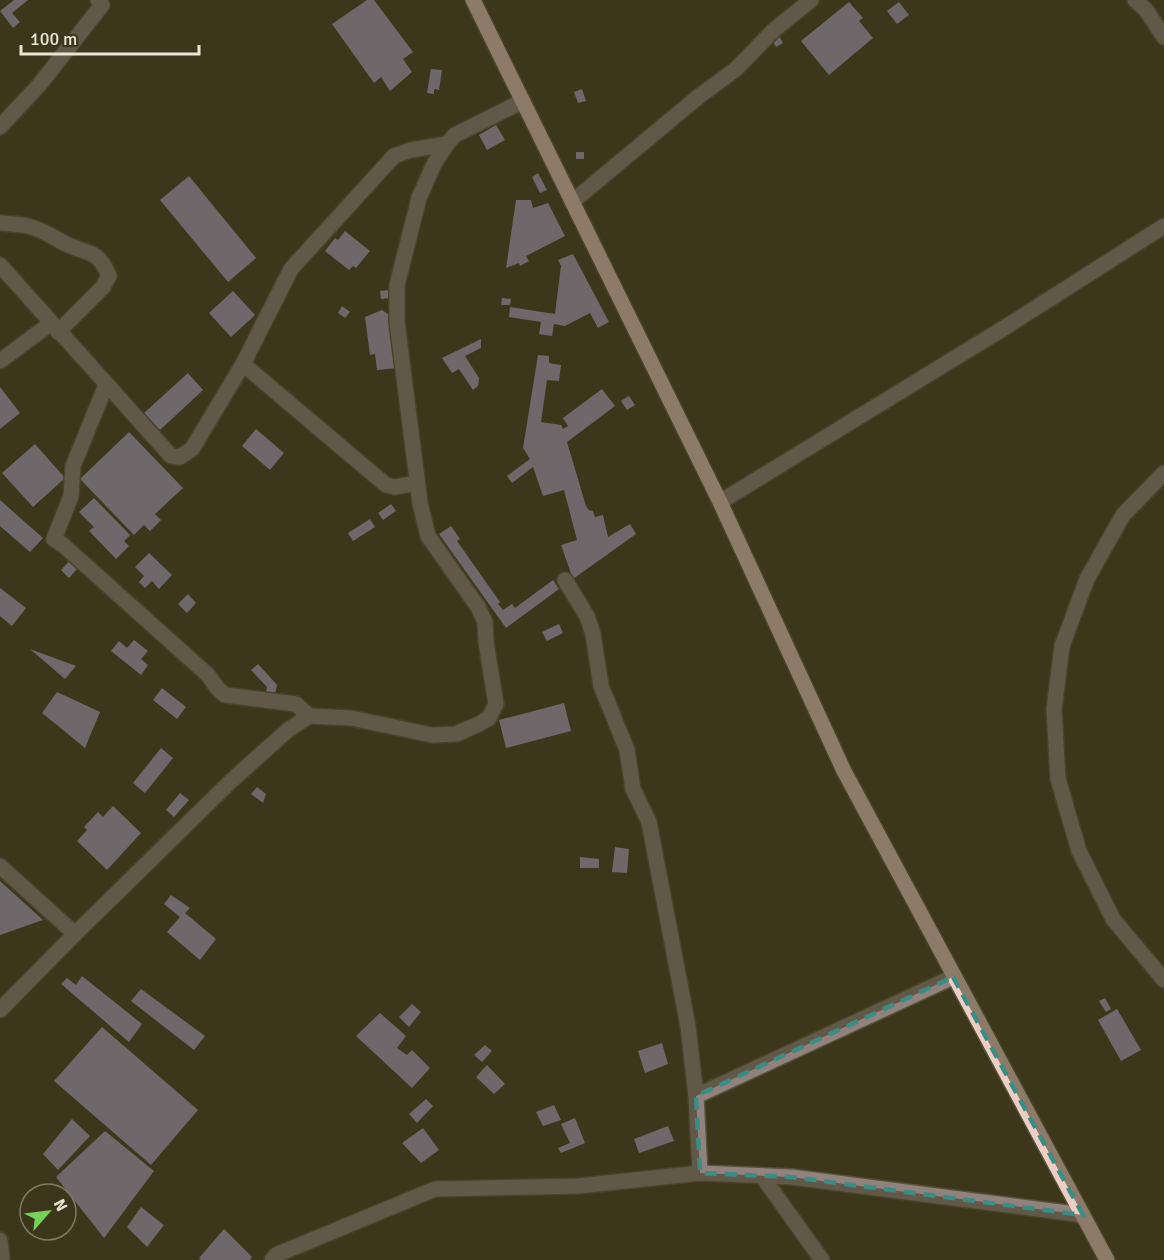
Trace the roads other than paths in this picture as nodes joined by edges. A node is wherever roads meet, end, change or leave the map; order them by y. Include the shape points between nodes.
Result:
1 (473, 0) edge
2 (811, 0) edge
3 (1135, 0) edge
4 (103, 2) edge
5 (1164, 37) edge
6 (523, 101) junction
7 (0, 127) edge
8 (447, 144) junction
9 (572, 202) junction
10 (0, 223) edge
11 (1164, 226) edge
12 (0, 266) edge
13 (54, 328) junction
14 (0, 360) edge
15 (243, 364) junction
16 (106, 385) junction
17 (1164, 473) edge
18 (417, 483) junction
19 (720, 502) junction
20 (565, 580) dead end
21 (309, 716) junction
22 (0, 866) edge
23 (75, 934) junction
24 (953, 976) junction
25 (1164, 980) edge
26 (0, 1010) edge
27 (696, 1096) junction
28 (700, 1173) junction
29 (762, 1176) junction
30 (1083, 1215) junction
31 (0, 1240) edge
32 (2, 1260) edge
33 (272, 1260) edge
34 (822, 1260) edge
35 (1107, 1260) edge

1 - 6 main road
2 - 9 street via 736,69
3 - 5 street
4 - 7 street via 40,84
6 - 8 street via 455,135
6 - 9 main road
8 - 15 street via 394,156 291,269
8 - 18 street via 419,198 397,285 397,322
9 - 19 main road
10 - 13 street via 40,229 104,262 109,276 103,287
11 - 19 street
12 - 13 street
13 - 14 street
13 - 16 street
15 - 16 street via 192,450 180,457 171,456
15 - 18 street via 386,485
16 - 21 street via 73,466 71,496 54,539 208,675 225,695 296,704
17 - 25 street via 1123,515 1087,579 1062,646 1054,709 1058,779 1079,851 1113,919
18 - 21 street via 428,536 485,622 496,704 489,718 456,734 432,735 351,718
19 - 24 main road via 844,771
20 - 27 street via 587,616 601,686 627,750 633,789 650,822 688,1026
21 - 23 street via 231,782
22 - 23 street
23 - 26 street
24 - 27 street
24 - 30 main road
27 - 28 street
28 - 29 street
28 - 33 street via 579,1186 435,1189
29 - 30 street
29 - 34 street
30 - 35 main road
31 - 32 street

